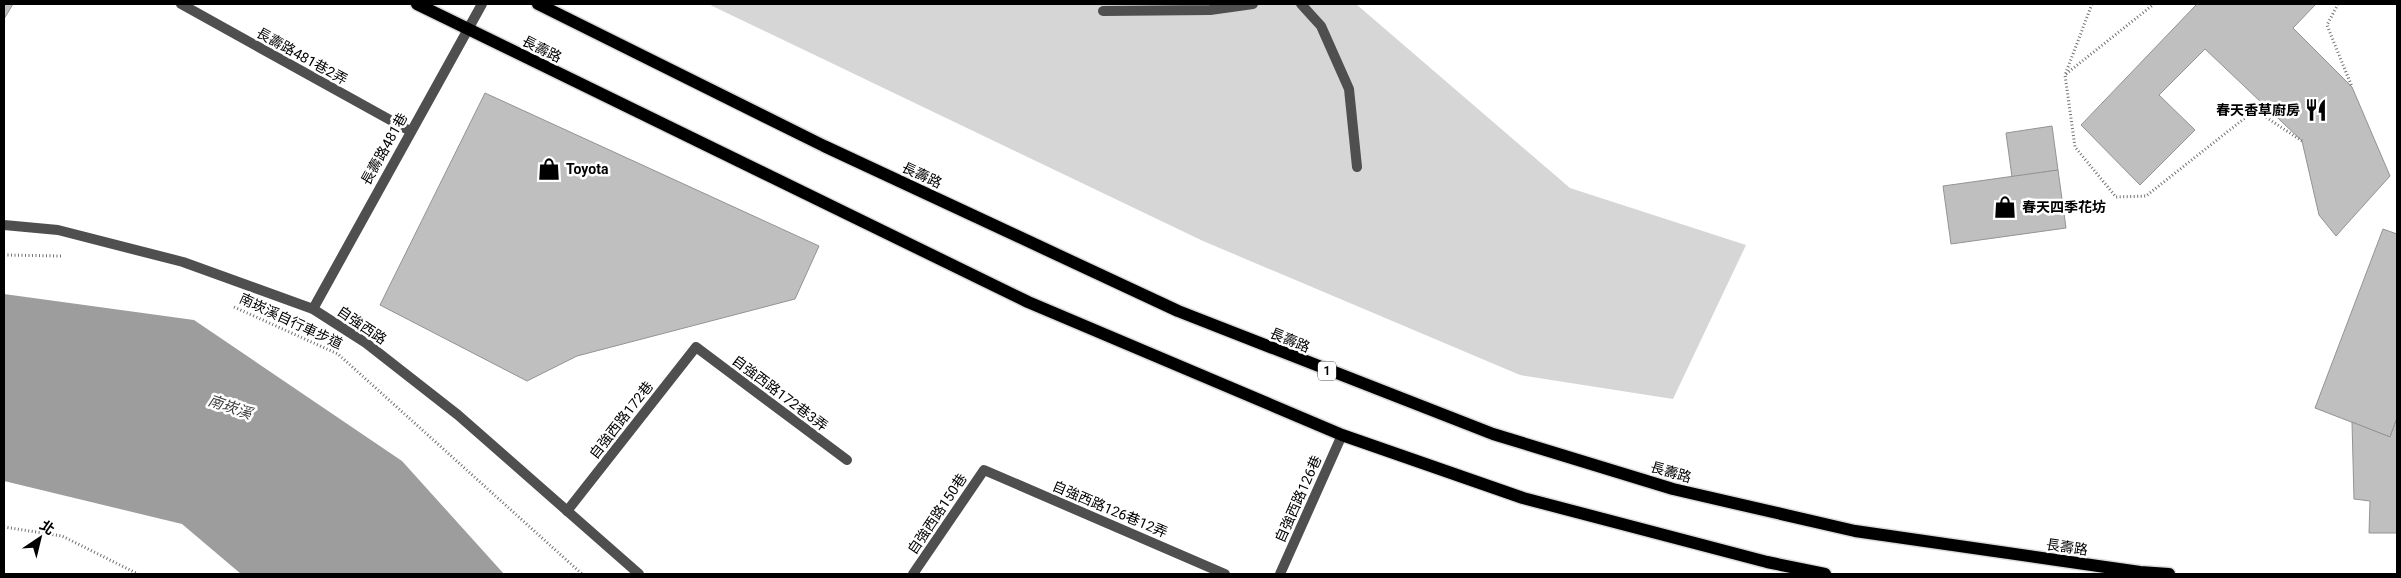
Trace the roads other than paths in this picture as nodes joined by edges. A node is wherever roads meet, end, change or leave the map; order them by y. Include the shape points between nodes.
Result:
1 (181, 4) edge
2 (417, 4) edge
3 (482, 4) edge
4 (538, 4) edge
5 (1253, 4) edge
6 (1301, 4) edge
7 (1103, 11) dead end
8 (466, 28) junction
9 (410, 131) junction
10 (1357, 167) dead end
11 (4, 225) edge
12 (313, 309) junction
13 (696, 347) joint
14 (1342, 435) junction
15 (847, 460) dead end
16 (984, 470) joint
17 (567, 511) junction
18 (639, 574) edge
19 (913, 574) edge
20 (1225, 574) edge
21 (1280, 574) edge
22 (1825, 574) edge
23 (2169, 574) edge

1 - 9 street, 長壽路481巷2弄
2 - 8 main road, 長壽路
3 - 8 street, 長壽路481巷
4 - 23 main road, 長壽路 / 1 via 824,146 1178,311 1493,434 1673,489 1855,532
5 - 7 street via 1210,10
6 - 10 street via 1321,26 1349,89
8 - 9 street, 長壽路481巷
8 - 14 main road, 長壽路 via 1028,302
9 - 12 street, 長壽路481巷
11 - 12 street, 自強西路 via 58,230 183,262
12 - 17 street, 自強西路 via 366,343 458,415
13 - 15 street, 自強西路172巷3弄
13 - 17 street, 自強西路172巷
14 - 21 street, 自強西路126巷
14 - 22 main road, 長壽路 via 1523,498 1766,562
16 - 19 street, 自強西路150巷
16 - 20 street, 自強西路126巷12弄
17 - 18 street, 自強西路

